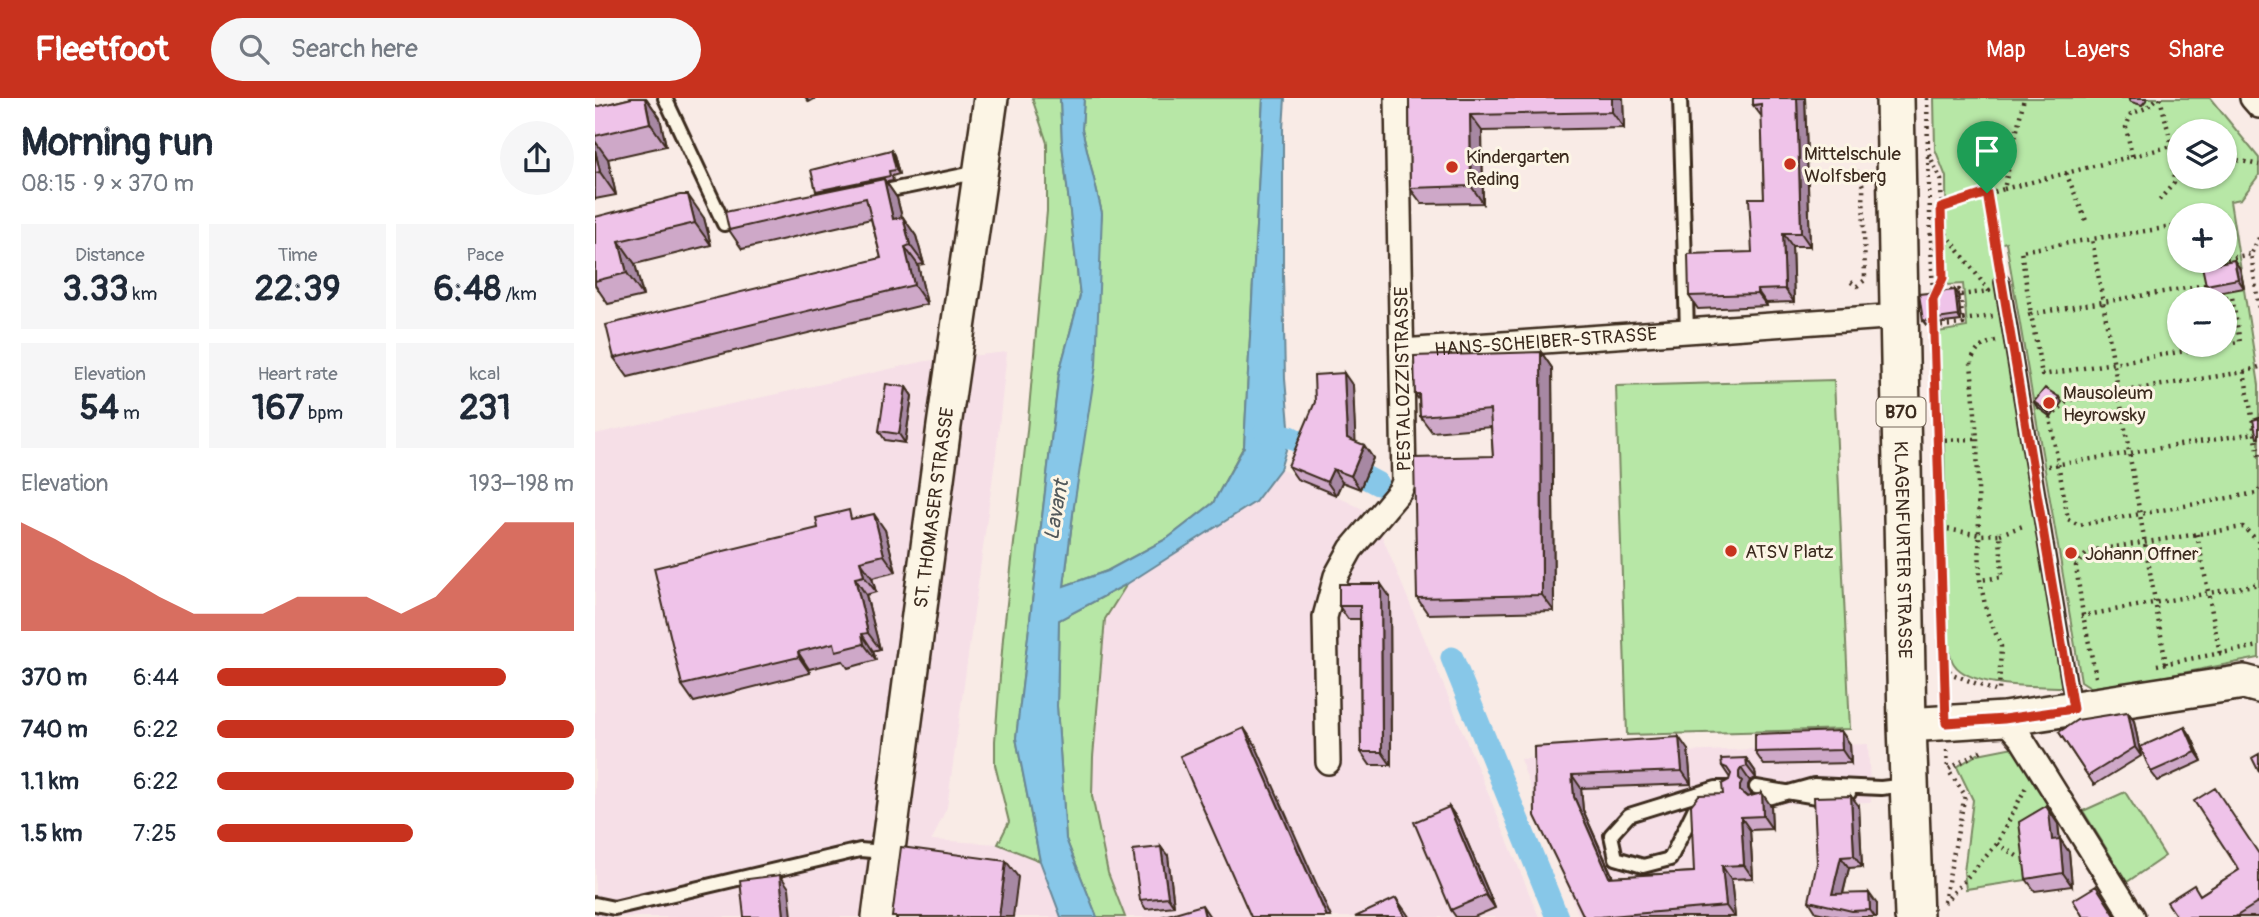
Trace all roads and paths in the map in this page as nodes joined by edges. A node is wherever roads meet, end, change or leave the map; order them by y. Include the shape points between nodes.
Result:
1 (665, 98) edge
2 (991, 98) edge
3 (1397, 98) edge
4 (1679, 98) edge
5 (1895, 98) edge
6 (1927, 98) edge
7 (2024, 98) edge
8 (2159, 98) edge
9 (2252, 98) edge
10 (2259, 106) edge
11 (2167, 128) edge
12 (2167, 147) edge
13 (1928, 152) junction
14 (2132, 156) junction
15 (2237, 160) edge
16 (2259, 165) edge
17 (1856, 169) dead end
18 (980, 172) junction
19 (2066, 173) junction
20 (2004, 188) junction
21 (2169, 189) edge
22 (1987, 193) junction
23 (859, 196) edge
24 (2159, 200) dead end
25 (1941, 208) junction
26 (751, 218) edge
27 (2087, 223) dead end
28 (1942, 228) junction
29 (2167, 228) edge
30 (2092, 239) junction
31 (2259, 239) edge
32 (2251, 254) junction
33 (2237, 256) edge
34 (2205, 277) edge
35 (1851, 282) dead end
36 (2002, 282) joint
37 (2205, 285) joint
38 (1936, 293) junction
39 (1960, 295) junction
40 (2103, 302) junction
41 (2259, 309) edge
42 (2007, 314) junction
43 (2031, 314) junction
44 (1917, 315) junction
45 (1963, 320) junction
46 (2237, 325) edge
47 (1934, 327) junction
48 (1688, 331) junction
49 (2011, 339) junction
50 (2237, 342) edge
51 (1402, 351) junction
52 (2167, 353) edge
53 (2113, 362) junction
54 (2259, 368) edge
55 (2243, 372) junction
56 (2118, 391) junction
57 (2255, 433) junction
58 (1977, 439) junction
59 (1938, 440) junction
60 (2129, 453) junction
61 (2259, 456) edge
62 (2059, 464) junction
63 (2045, 467) dead end
64 (2259, 489) edge
65 (2139, 514) junction
66 (2042, 520) junction
67 (1940, 527) junction
68 (2000, 534) junction
69 (2197, 534) junction
70 (1980, 535) junction
71 (2258, 541) edge
72 (2144, 542) junction
73 (2259, 551) edge
74 (1980, 580) junction
75 (2259, 584) edge
76 (2209, 593) junction
77 (2155, 603) junction
78 (2083, 615) junction
79 (2071, 618) dead end
80 (2259, 646) edge
81 (2220, 654) junction
82 (2166, 664) junction
83 (2154, 666) dead end
84 (2107, 675) dead end
85 (2259, 685) edge
86 (2002, 706) junction
87 (2073, 709) junction
88 (1946, 723) junction
89 (1907, 725) junction
90 (1328, 762) dead end
91 (2037, 766) junction
92 (1756, 787) dead end
93 (1896, 787) junction
94 (1731, 788) edge
95 (1791, 792) junction
96 (1757, 801) edge
97 (1699, 807) edge
98 (1997, 844) junction
99 (887, 852) junction
100 (2017, 856) dead end
101 (595, 904) edge
102 (1929, 910) edge
103 (879, 917) edge
104 (2133, 917) edge

1 - 26 lane via 724,223
2 - 18 main road, ST. THOMASER STRASSE
3 - 51 street, PESTALOZZISTRASSE
4 - 48 lane
5 - 44 main road, KLAGENFURTER STRASSE / B70
6 - 13 path
7 - 20 path
8 - 11 path
8 - 14 path via 2131,114 2126,127
9 - 10 street
12 - 14 path
13 - 25 path via 1941,180
13 - 38 path via 1933,300
14 - 19 path
15 - 16 path
17 - 35 path via 1863,186 1865,280 1857,286
18 - 23 lane
18 - 99 main road, ST. THOMASER STRASSE
19 - 20 path
19 - 27 path
20 - 22 path
21 - 24 path
22 - 25 path
22 - 36 path
25 - 28 path
28 - 38 path via 1943,278
28 - 39 path via 1989,290
29 - 30 path
30 - 40 path
30 - 43 path via 2021,251
31 - 32 path
32 - 33 path
32 - 41 path
34 - 37 path
36 - 42 lane
37 - 40 path
38 - 39 path via 1959,290
39 - 45 path
40 - 43 path
40 - 53 path
42 - 45 path
42 - 49 lane
43 - 53 path via 2042,374
44 - 47 path
44 - 48 street, HANS-SCHEIBER-STRASSE
44 - 89 main road, KLAGENFURTER STRASSE / B70
45 - 47 path via 1963,324
46 - 50 path
47 - 59 path
48 - 51 street, HANS-SCHEIBER-STRASSE
49 - 58 path via 1985,343 1974,352
49 - 66 lane
51 - 90 street, PESTALOZZISTRASSE via 1404,482 1351,550 1336,576 1325,617
52 - 53 path
53 - 56 path
54 - 55 path
55 - 56 path
55 - 57 path
56 - 60 path
56 - 62 path via 2069,400 2050,418
57 - 60 path
57 - 61 path
58 - 59 path
58 - 70 path
59 - 67 path
60 - 62 path
60 - 65 path
62 - 63 path
62 - 65 path via 2068,519 2079,525
64 - 65 path
65 - 72 path
66 - 68 path
66 - 87 lane
67 - 70 path
67 - 88 path
68 - 70 path
68 - 74 path via 2002,577
69 - 71 path via 2243,527
69 - 72 path
69 - 76 path
70 - 74 path
71 - 73 path
72 - 77 path
72 - 78 path via 2089,551 2076,566
74 - 86 path via 2001,646
75 - 76 path
76 - 77 path
76 - 81 path
77 - 78 path
77 - 82 path
78 - 79 path
78 - 84 path via 2095,677
80 - 81 path
81 - 82 path
82 - 83 path
85 - 87 main road via 2244,682
86 - 87 main road
86 - 88 main road
86 - 91 street
88 - 89 main road
88 - 102 path via 1948,770 1965,795
89 - 93 main road, KLAGENFURTER STRASSE / B70
91 - 98 path
91 - 104 street
92 - 95 lane
93 - 95 lane via 1814,785
93 - 102 main road, KLAGENFURTER STRASSE / B70
94 - 97 lane via 1629,815 1611,835 1616,858 1643,866 1670,859
95 - 96 lane
98 - 100 path
98 - 102 path
99 - 101 lane via 860,850 614,908
99 - 103 main road, ST. THOMASER STRASSE

